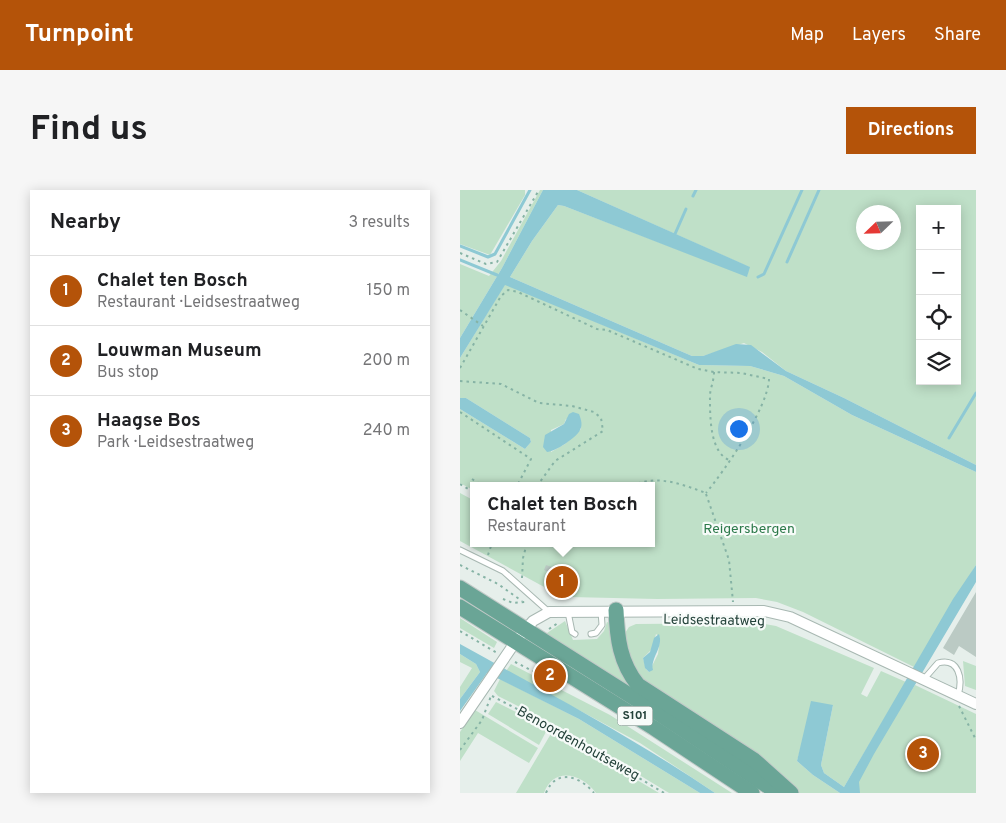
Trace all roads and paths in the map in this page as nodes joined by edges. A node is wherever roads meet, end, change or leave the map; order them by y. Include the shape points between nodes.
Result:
1 (539, 190) edge
2 (460, 253) edge
3 (460, 310) edge
4 (482, 325) junction
5 (460, 368) edge
6 (714, 372) junction
7 (460, 381) edge
8 (460, 412) edge
9 (730, 461) junction
10 (472, 479) dead end
11 (477, 482) edge
12 (519, 482) edge
13 (540, 482) edge
14 (647, 482) edge
15 (706, 493) junction
16 (491, 547) edge
17 (526, 547) edge
18 (460, 550) edge
19 (486, 562) junction
20 (460, 565) edge
21 (522, 578) dead end
22 (460, 588) edge
23 (522, 602) dead end
24 (460, 607) edge
25 (600, 610) junction
26 (616, 610) junction
27 (733, 610) junction
28 (568, 611) junction
29 (549, 612) junction
30 (460, 631) edge
31 (576, 634) dead end
32 (591, 634) dead end
33 (521, 636) junction
34 (504, 661) junction
35 (924, 679) junction
36 (958, 695) junction
37 (976, 704) edge
38 (460, 724) edge
39 (976, 740) edge
40 (460, 750) edge
41 (750, 792) edge
42 (546, 793) edge
43 (594, 793) edge
44 (664, 793) edge
45 (778, 793) edge
46 (791, 793) edge

1 - 2 path via 500,259 486,264
3 - 4 path
4 - 5 path
4 - 6 path via 501,296 508,290 518,292 597,328 698,369
6 - 9 path via 714,387 709,397 714,443
6 - 9 path via 769,379 768,390
7 - 13 path via 500,384 539,403 583,408 600,418 603,431 556,461
8 - 12 path via 531,459
9 - 15 path
10 - 11 path
14 - 15 path via 679,484
15 - 27 path via 729,560
16 - 19 path
17 - 21 path
18 - 19 lane
19 - 29 lane via 503,571
20 - 23 path via 498,584
22 - 33 main road, S101
24 - 33 main road, S101
25 - 26 street, Leidsestraatweg
25 - 28 street, Leidsestraatweg
25 - 32 lane via 602,625
26 - 27 street, Leidsestraatweg
26 - 46 main road via 618,646 638,685 754,760
27 - 35 street, Leidsestraatweg via 764,611 790,617
28 - 29 street, Leidsestraatweg
28 - 31 lane via 572,632
29 - 33 street via 533,621
30 - 34 path
33 - 34 street
33 - 41 main road, S101
33 - 45 main road, S101 via 661,715
34 - 38 street
35 - 36 street, Leidsestraatweg
35 - 36 lane via 938,663 949,663 960,674
36 - 37 street, Leidsestraatweg
36 - 39 path via 960,711
40 - 44 path, Benoordenhoutseweg via 482,720 491,696 569,736
42 - 43 path via 554,781 563,776 578,780

